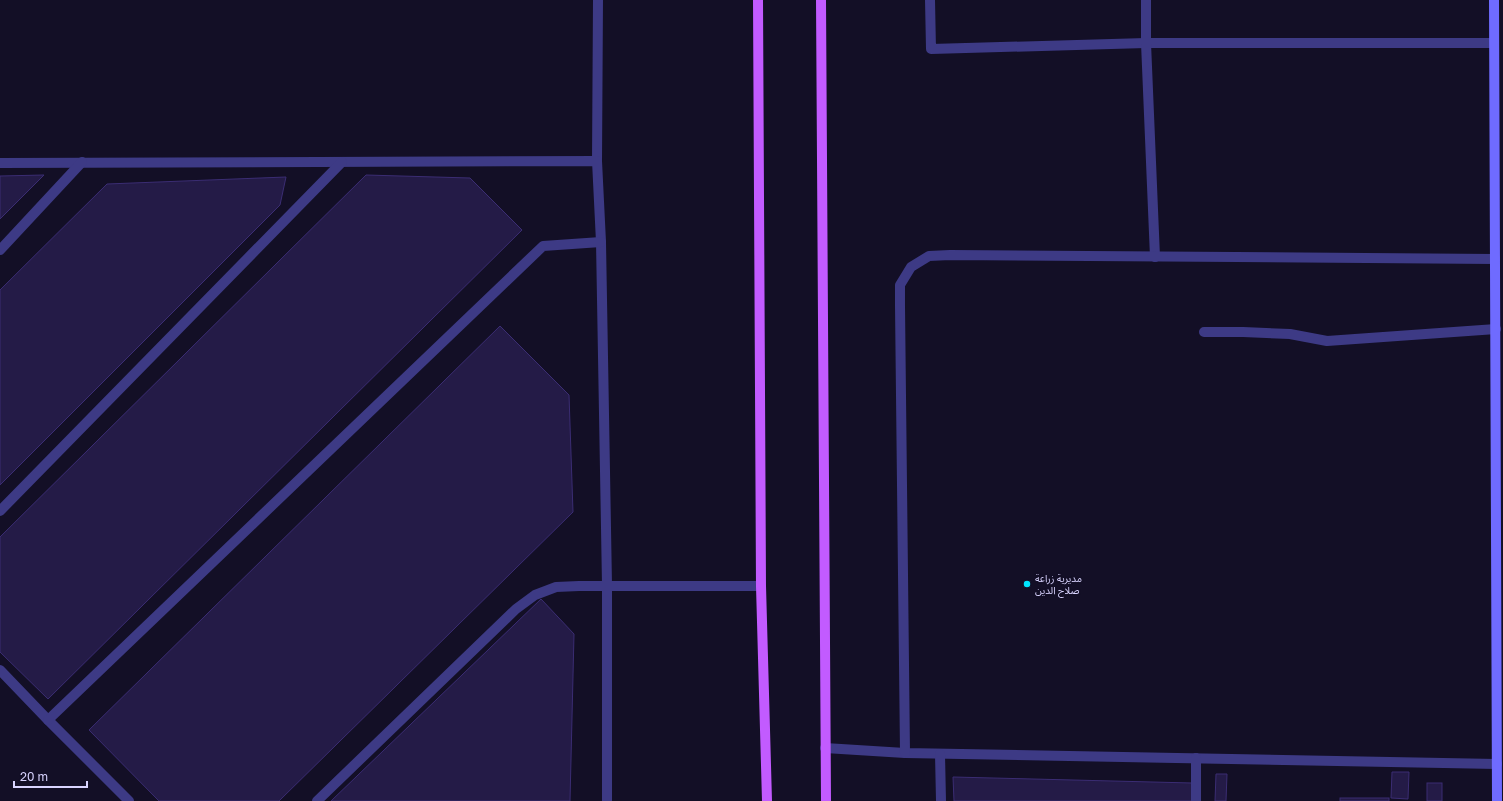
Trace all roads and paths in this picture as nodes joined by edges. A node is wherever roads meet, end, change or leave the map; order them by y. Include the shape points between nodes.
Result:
1 (598, 0) edge
2 (758, 0) edge
3 (821, 0) edge
4 (930, 0) edge
5 (1146, 0) edge
6 (1494, 0) edge
7 (1146, 43) junction
8 (1494, 43) junction
9 (1499, 73) edge
10 (597, 161) junction
11 (82, 162) junction
12 (342, 162) junction
13 (0, 163) edge
14 (601, 242) junction
15 (0, 250) edge
16 (1155, 257) junction
17 (1495, 259) junction
18 (1496, 329) junction
19 (1204, 332) dead end
20 (1500, 462) edge
21 (0, 511) edge
22 (606, 585) junction
23 (761, 586) junction
24 (0, 670) edge
25 (48, 720) junction
26 (825, 748) junction
27 (905, 753) junction
28 (940, 754) junction
29 (1196, 758) junction
30 (1497, 764) junction
31 (129, 801) edge
32 (317, 801) edge
33 (607, 801) edge
34 (767, 801) edge
35 (826, 801) edge
36 (941, 801) edge
37 (1196, 801) edge
38 (1498, 801) edge

1 - 10 street
2 - 23 main road
3 - 26 main road
4 - 7 street via 931,49
5 - 7 street
6 - 8 street
7 - 8 street
7 - 16 street
8 - 9 street
9 - 17 street
10 - 12 street
10 - 14 street
11 - 12 street
11 - 13 street
11 - 15 street
12 - 21 street
14 - 22 street
14 - 25 street via 543,246
16 - 17 street
16 - 27 street via 929,256 911,267 900,285
17 - 18 street
18 - 19 street via 1328,341 1290,334
18 - 20 street
20 - 30 street
22 - 23 street
22 - 32 street via 556,587 535,595 516,609
22 - 33 street
23 - 34 main road
24 - 25 street
25 - 31 street
26 - 27 street
26 - 35 main road
27 - 28 street
28 - 29 street
28 - 36 street
29 - 30 street
29 - 37 street
30 - 38 street

